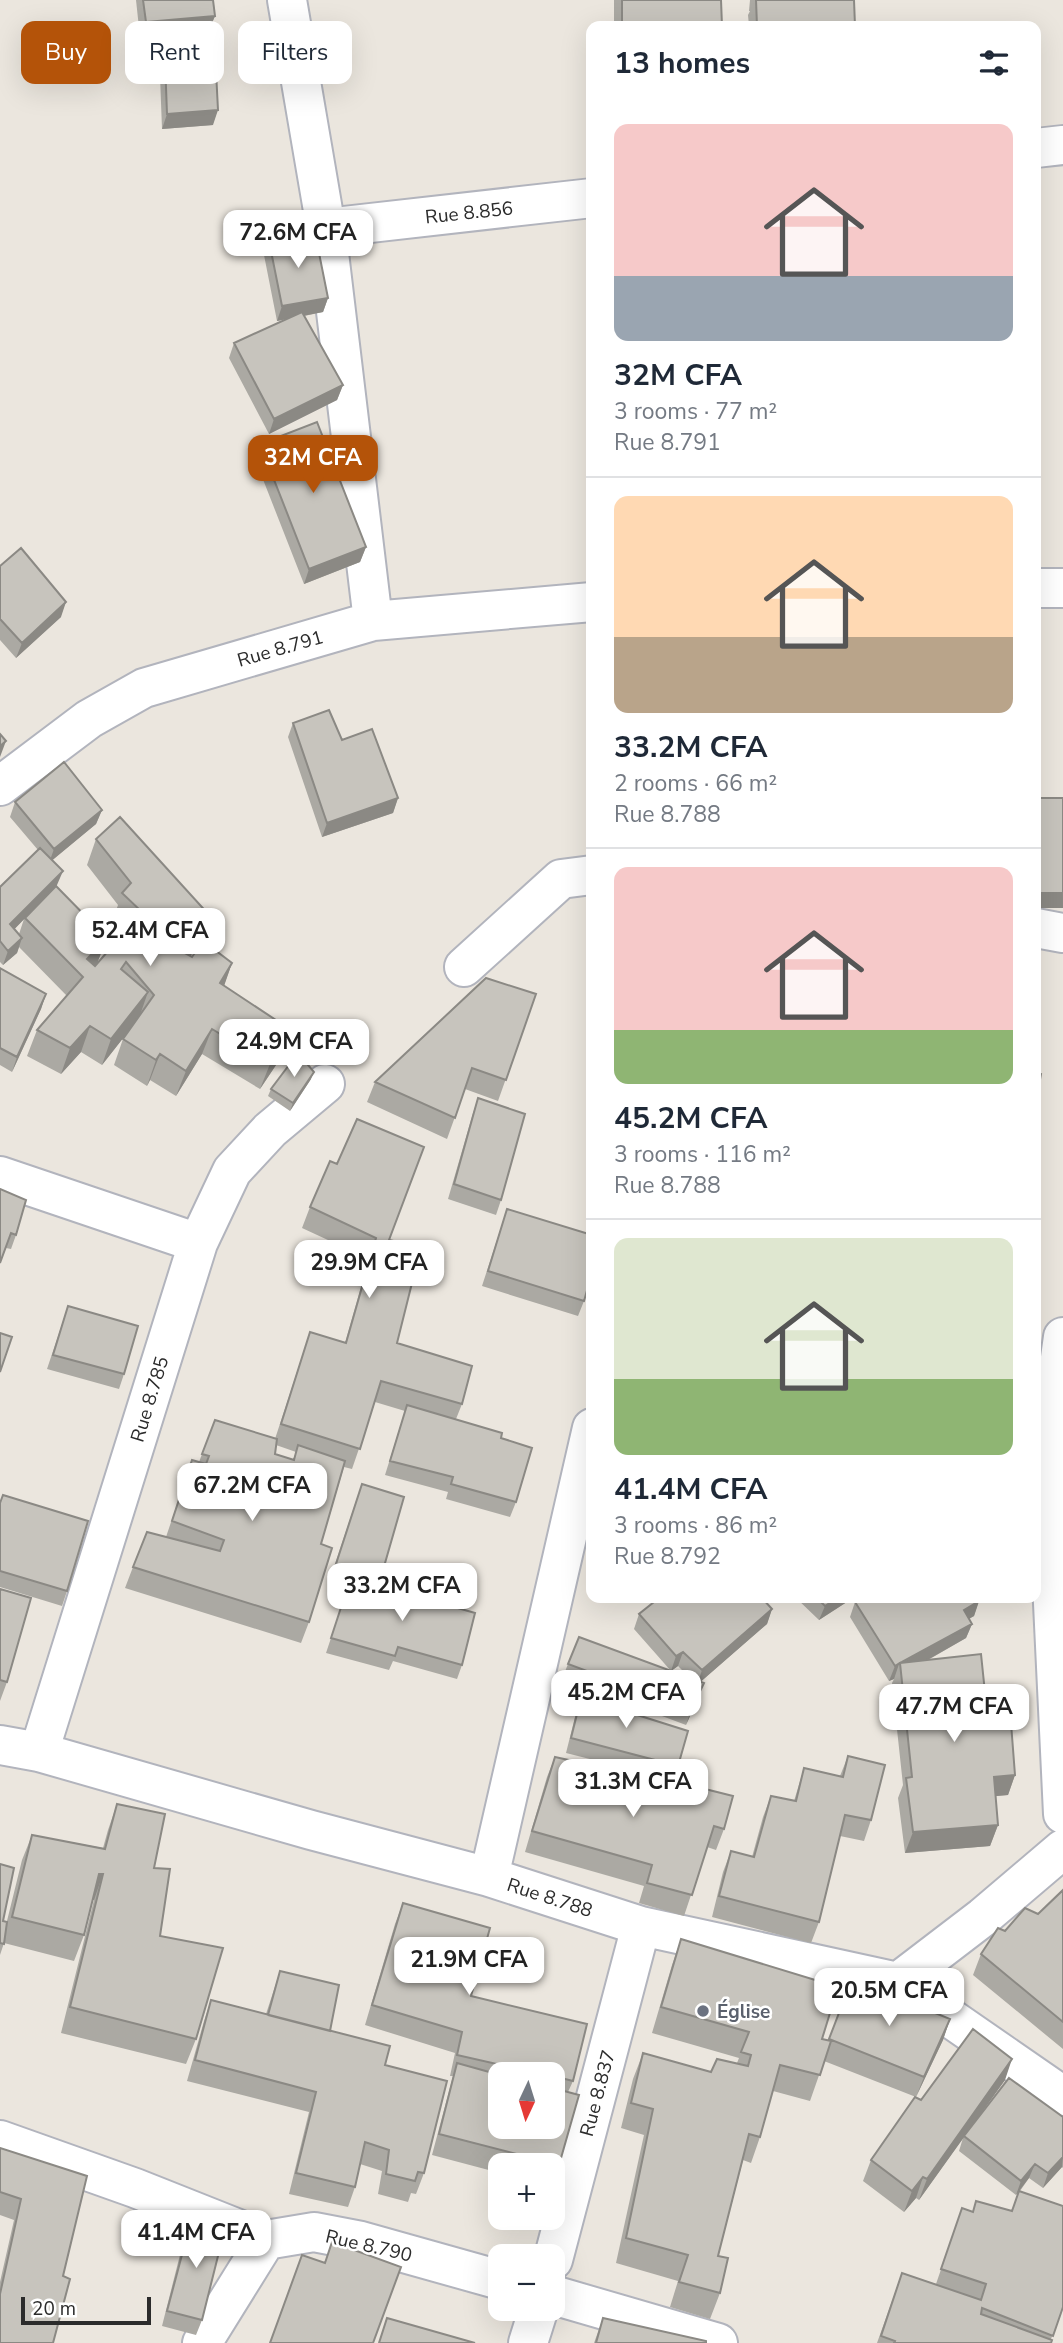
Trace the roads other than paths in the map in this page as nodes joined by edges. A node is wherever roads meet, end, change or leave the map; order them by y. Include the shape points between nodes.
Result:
1 (287, 0) edge
2 (1063, 145) edge
3 (1041, 147) edge
4 (586, 199) edge
5 (326, 228) junction
6 (1041, 588) edge
7 (1063, 588) edge
8 (586, 603) edge
9 (373, 621) junction
10 (0, 786) edge
11 (586, 876) edge
12 (1041, 929) edge
13 (1063, 933) edge
14 (464, 967) dead end
15 (325, 1084) dead end
16 (0, 1176) edge
17 (198, 1243) junction
18 (1063, 1337) edge
19 (586, 1454) edge
20 (1041, 1454) edge
21 (0, 1745) edge
22 (39, 1752) junction
23 (1063, 1814) edge
24 (1063, 1849) edge
25 (489, 1877) junction
26 (641, 1926) junction
27 (898, 1982) junction
28 (1063, 2096) edge
29 (0, 2140) edge
30 (266, 2240) junction
31 (557, 2244) edge
32 (488, 2277) edge
33 (565, 2298) edge
34 (536, 2321) edge
35 (202, 2343) edge
36 (528, 2343) edge
37 (718, 2343) edge

1 - 5 street
2 - 3 street
4 - 5 street, Rue 8.856
5 - 9 street
6 - 7 street
8 - 9 street, Rue 8.791
9 - 10 street, Rue 8.791 via 144,688 89,719
11 - 14 street via 561,879
12 - 13 street
15 - 17 street, Rue 8.785 via 270,1130 232,1171
16 - 17 street
17 - 22 street, Rue 8.785
18 - 20 street
19 - 25 street
20 - 23 street
21 - 22 street, Rue 8.788
22 - 25 street, Rue 8.788
24 - 27 street
25 - 26 street, Rue 8.788
26 - 27 street, Rue 8.788
26 - 31 street, Rue 8.837
27 - 28 street
29 - 30 street
30 - 32 street, Rue 8.790 via 314,2232
30 - 35 street
33 - 37 street
34 - 36 street

